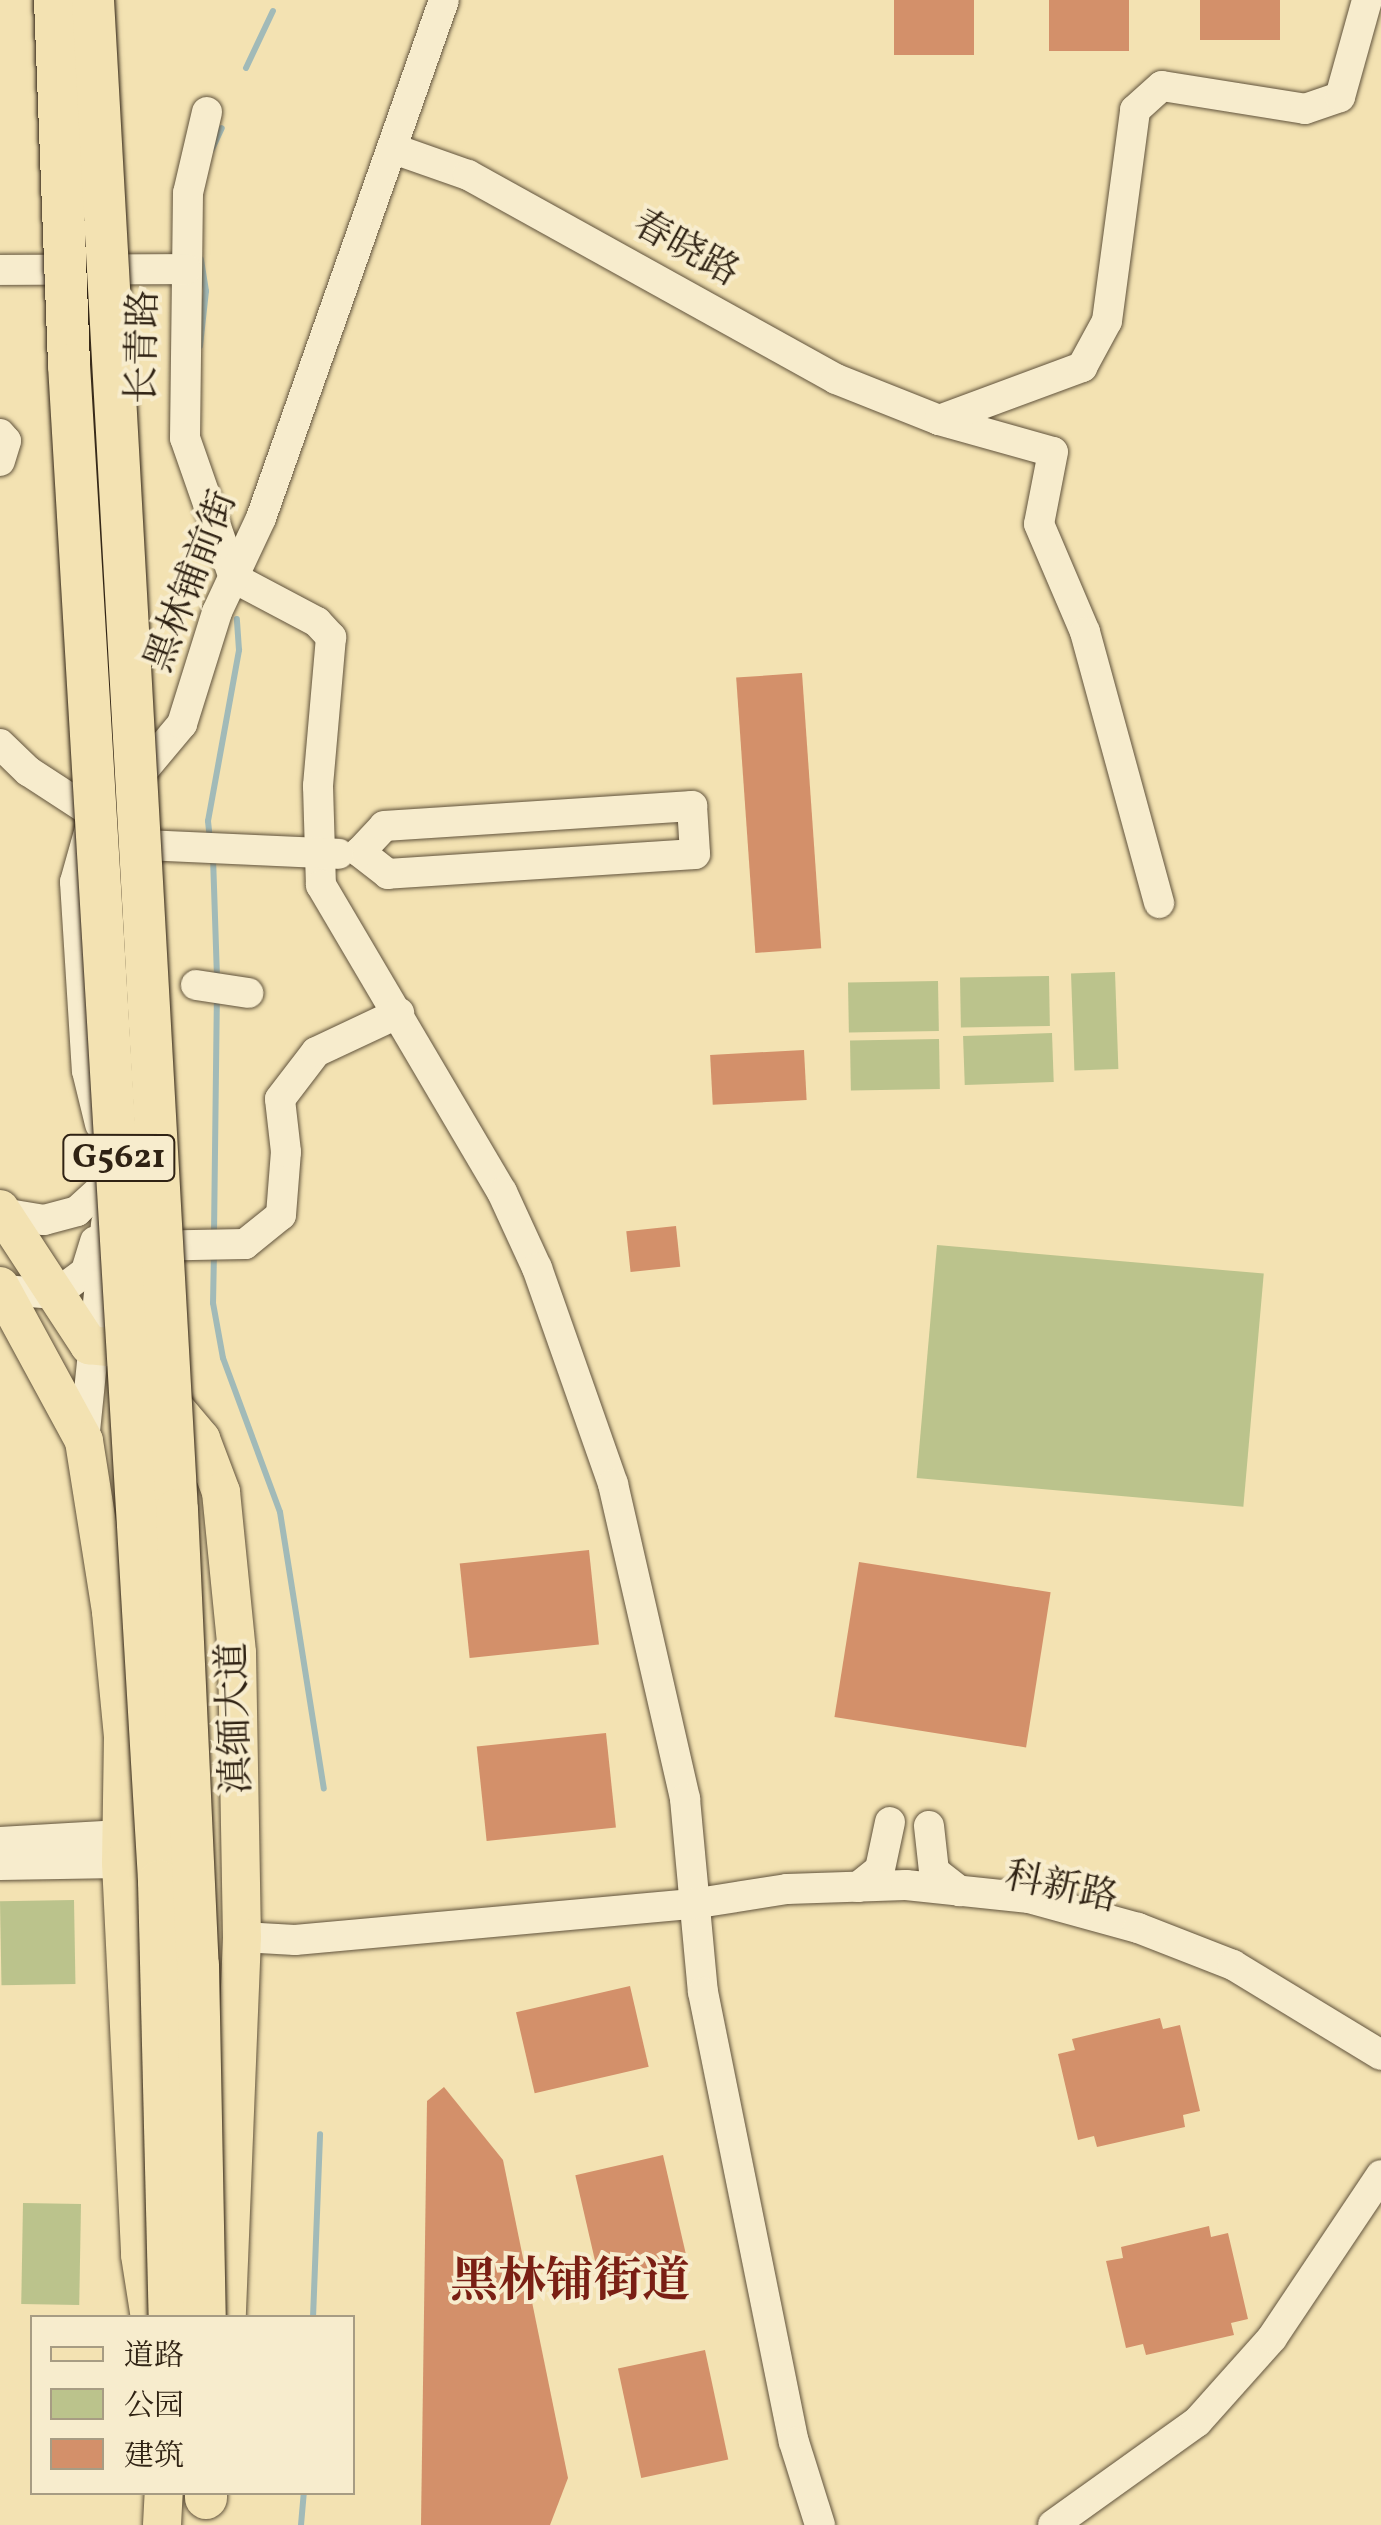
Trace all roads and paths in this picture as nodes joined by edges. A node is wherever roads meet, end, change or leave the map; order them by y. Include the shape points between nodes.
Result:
1 (38, 0) edge
2 (55, 0) edge
3 (94, 0) edge
4 (114, 0) edge
5 (444, 0) edge
6 (1368, 0) edge
7 (207, 112) dead end
8 (394, 148) junction
9 (58, 171) junction
10 (102, 181) junction
11 (0, 270) edge
12 (186, 270) junction
13 (939, 420) junction
14 (0, 434) edge
15 (0, 461) edge
16 (234, 578) junction
17 (0, 744) edge
18 (90, 829) junction
19 (360, 852) junction
20 (319, 856) junction
21 (1159, 903) dead end
22 (196, 985) dead end
23 (248, 993) dead end
24 (399, 1013) junction
25 (110, 1180) junction
26 (1, 1211) edge
27 (114, 1248) junction
28 (1, 1288) edge
29 (56, 1294) junction
30 (107, 1347) junction
31 (84, 1442) junction
32 (890, 1822) dead end
33 (930, 1826) dead end
34 (0, 1842) edge
35 (121, 1849) junction
36 (0, 1866) edge
37 (858, 1887) junction
38 (960, 1891) junction
39 (692, 1904) junction
40 (242, 1937) junction
41 (1381, 2055) edge
42 (1381, 2076) edge
43 (1381, 2175) edge
44 (150, 2315) edge
45 (170, 2315) edge
46 (205, 2315) edge
47 (227, 2315) edge
48 (164, 2495) edge
49 (162, 2525) edge
50 (820, 2525) edge
51 (1053, 2525) edge

1 - 9 highway, bridge
2 - 9 highway, G5621, bridge
3 - 10 highway, G5621, bridge
4 - 10 highway, bridge
5 - 8 street, 黑林铺前街
6 - 13 street via 1340,98 1304,109 1162,86 1135,110 1107,321 1082,367
7 - 12 street, 长青路 via 191,173
8 - 13 street, 春晓路 via 468,175 836,378
8 - 16 street, 黑林铺前街 via 262,518
9 - 45 highway, G5621, bridge via 158,1862
10 - 46 highway, G5621, bridge via 178,1530
11 - 12 street
12 - 16 street, 长青路 via 185,438
13 - 21 street, 春晓路 via 1054,452 1039,524 1084,632
14 - 15 street via 6,442
16 - 18 street, 黑林铺前街 via 216,612 182,724
16 - 20 street via 317,622 331,637
17 - 18 street
18 - 20 street via 172,846
18 - 25 street via 75,882 87,1071
19 - 19 street via 384,826 692,806 695,854 388,874
19 - 20 street
20 - 24 street via 321,885 338,922
22 - 23 street
24 - 27 street via 316,1052 280,1098 286,1152 281,1215 245,1244
24 - 39 street via 502,1192 537,1268 613,1484 685,1799
25 - 26 street via 77,1210 44,1220
25 - 27 street
25 - 29 street via 86,1271
25 - 30 street
26 - 29 main road, 滇缅大道
27 - 30 street
28 - 29 street
28 - 31 main road
29 - 30 main road, 滇缅大道
30 - 31 street
30 - 40 main road, 滇缅大道 via 201,1440 222,1492 237,1653
31 - 35 main road via 123,1736
32 - 37 street via 880,1869
33 - 38 street via 934,1871
34 - 35 street
35 - 36 street
35 - 44 main road via 140,2254
37 - 38 street, 科新路
37 - 39 street, 科新路 via 787,1888
38 - 41 street, 科新路 via 1029,1898 1138,1928 1233,1965
39 - 40 street, 科新路 via 296,1940
39 - 42 street, 科新路 via 905,1904 1026,1917 1132,1945 1225,1982
39 - 50 street via 703,1992 794,2442
40 - 47 main road, 滇缅大道
43 - 51 street via 1272,2338 1196,2422
48 - 49 main road

